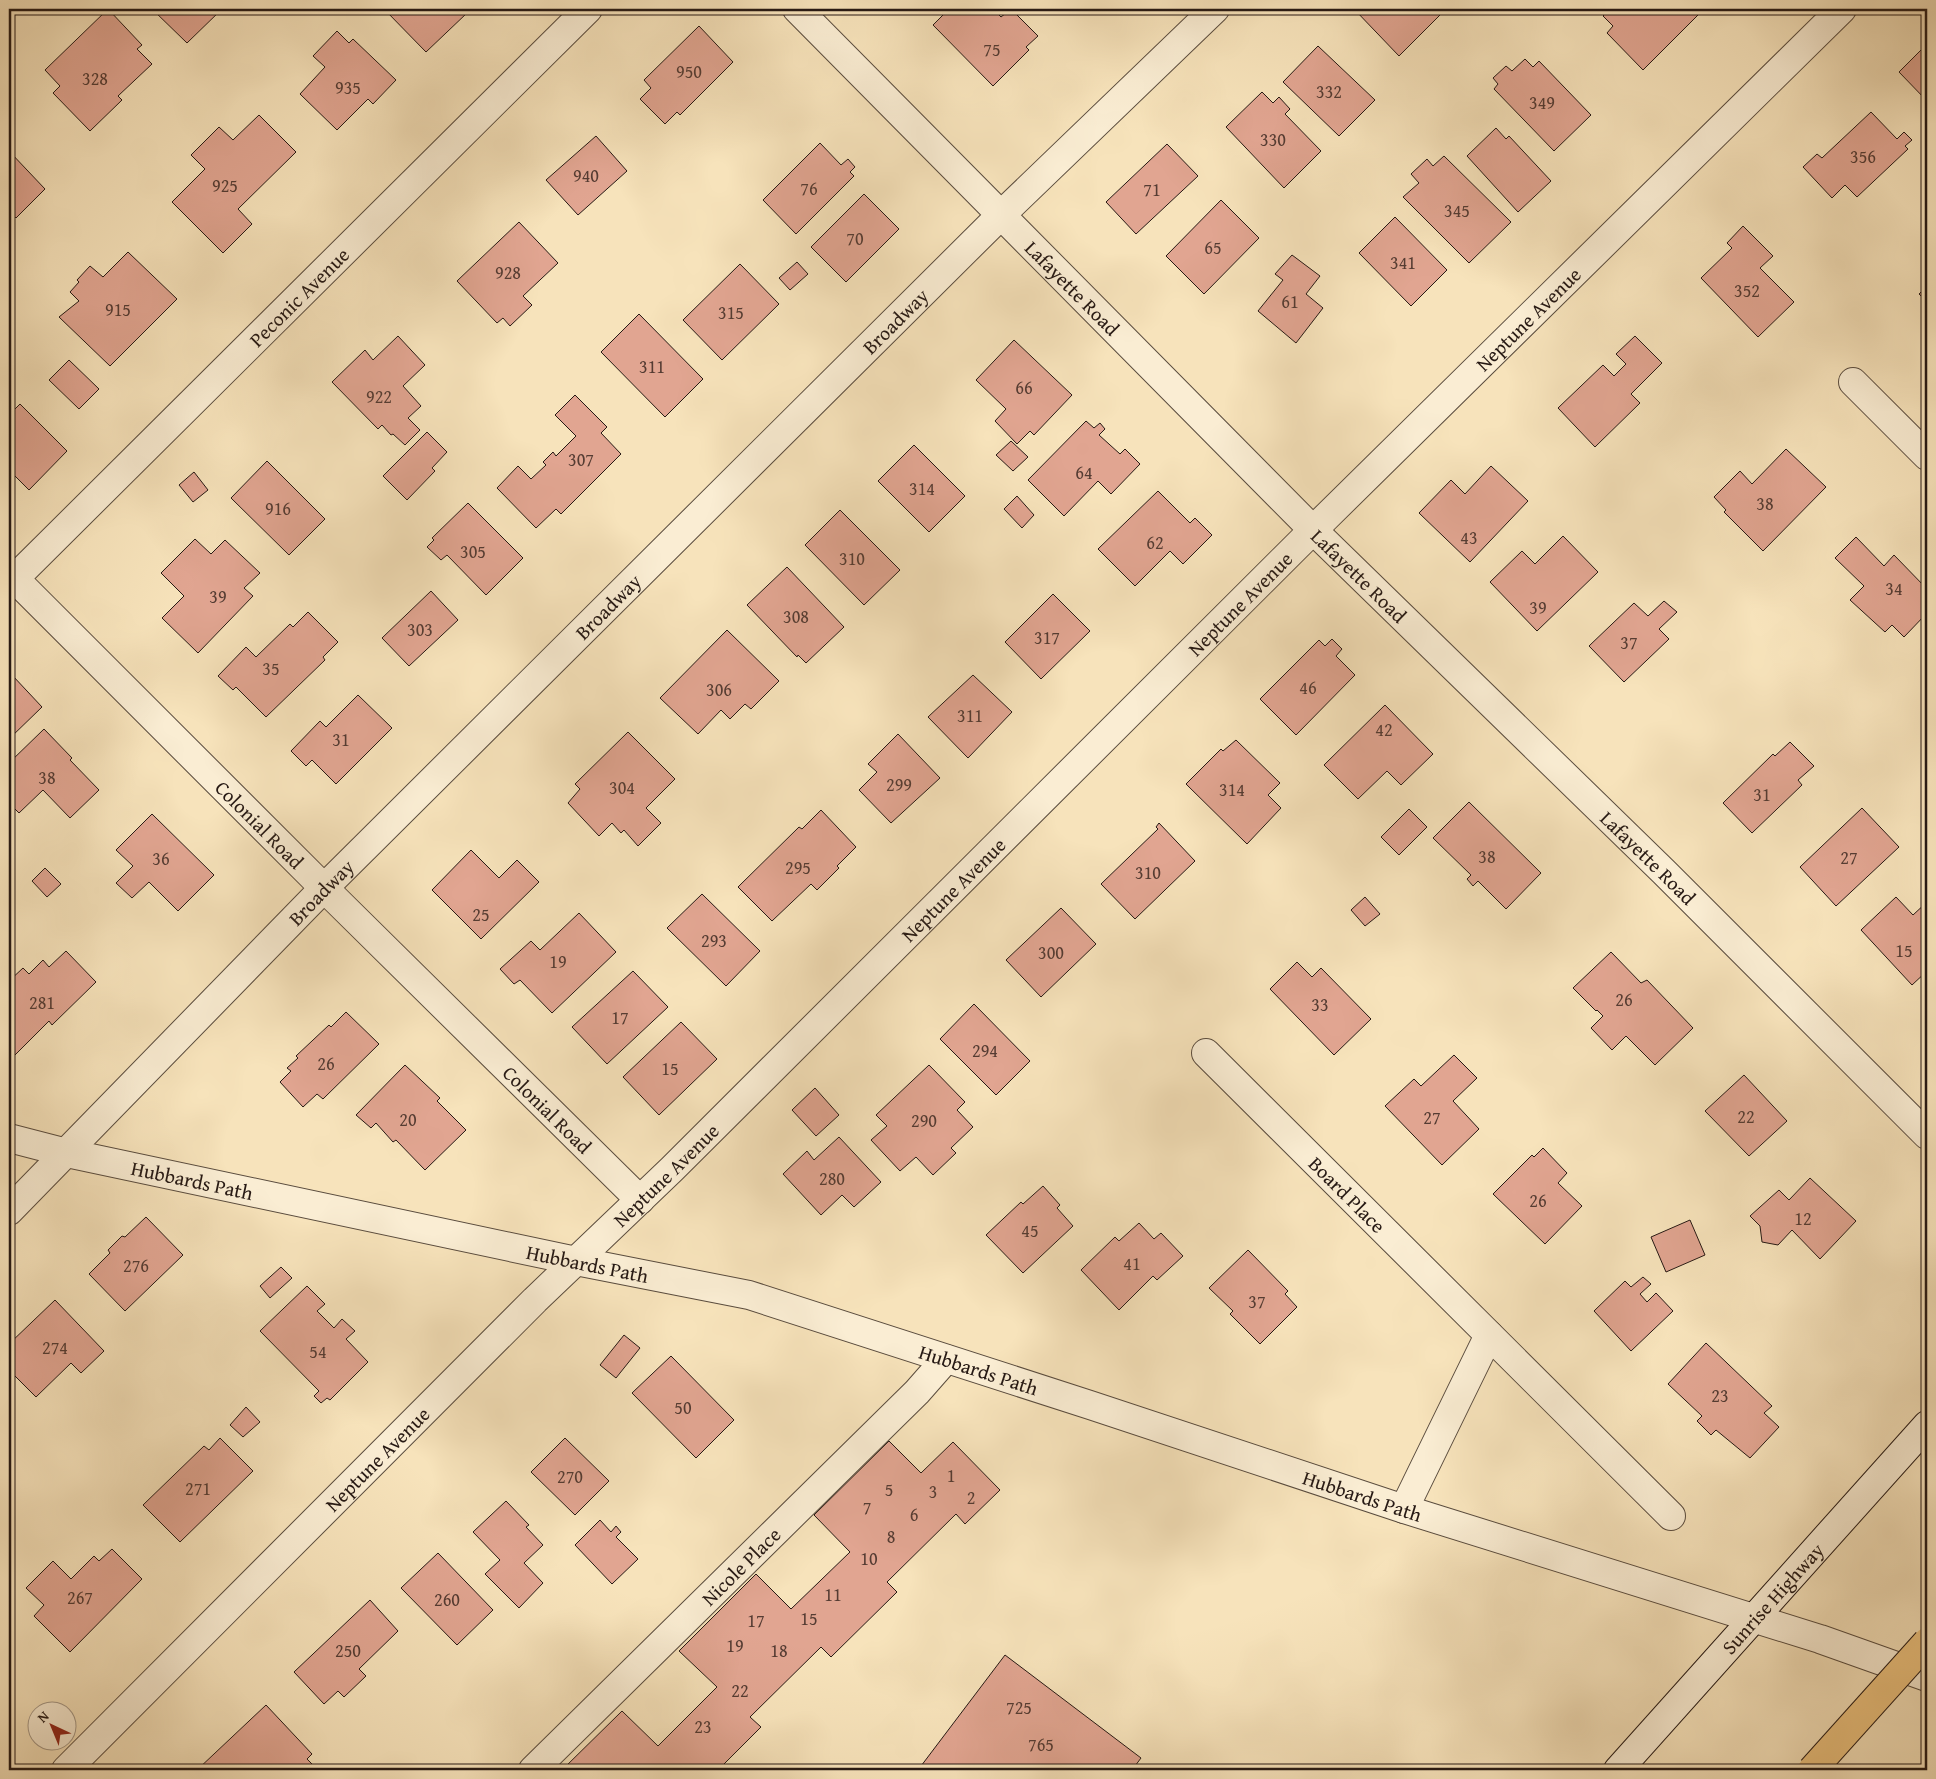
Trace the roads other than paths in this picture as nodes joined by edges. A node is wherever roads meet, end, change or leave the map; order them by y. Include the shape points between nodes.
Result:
1 (588, 9) edge
2 (797, 9) edge
3 (1215, 9) edge
4 (1842, 9) edge
5 (1002, 214) junction
6 (1853, 382) dead end
7 (1927, 456) edge
8 (1313, 530) junction
9 (11, 578) edge
10 (324, 888) junction
11 (1206, 1053) dead end
12 (1927, 1135) edge
13 (9, 1138) edge
14 (67, 1154) junction
15 (640, 1200) junction
16 (9, 1211) edge
17 (576, 1261) junction
18 (1489, 1335) junction
19 (946, 1359) junction
20 (1927, 1425) edge
21 (1404, 1509) junction
22 (1671, 1516) dead end
23 (1753, 1618) junction
24 (1927, 1642) edge
25 (1927, 1677) edge
26 (66, 1770) edge
27 (533, 1770) edge
28 (1618, 1770) edge
29 (1812, 1770) edge

1 - 9 street, Peconic Avenue
2 - 5 street, Lafayette Road
3 - 5 street, Broadway
4 - 8 street, Neptune Avenue
5 - 8 street, Lafayette Road
5 - 10 street, Broadway
6 - 7 street
8 - 12 street, Lafayette Road via 1671,879
8 - 15 street, Neptune Avenue
9 - 10 street, Colonial Road
10 - 14 street, Broadway
10 - 15 street, Colonial Road
11 - 18 street, Board Place
13 - 14 street, Hubbards Path
14 - 16 street, Broadway
14 - 17 street, Hubbards Path
15 - 17 street, Neptune Avenue
17 - 19 street, Hubbards Path via 749,1295
17 - 26 street, Neptune Avenue
18 - 21 street
18 - 22 street, Board Place
19 - 21 street, Hubbards Path
19 - 27 street, Nicole Place via 917,1392
20 - 23 street, Sunrise Highway
21 - 23 street, Hubbards Path
23 - 25 street, Hubbards Path
23 - 28 street, Sunrise Highway
24 - 29 highway, bridge

